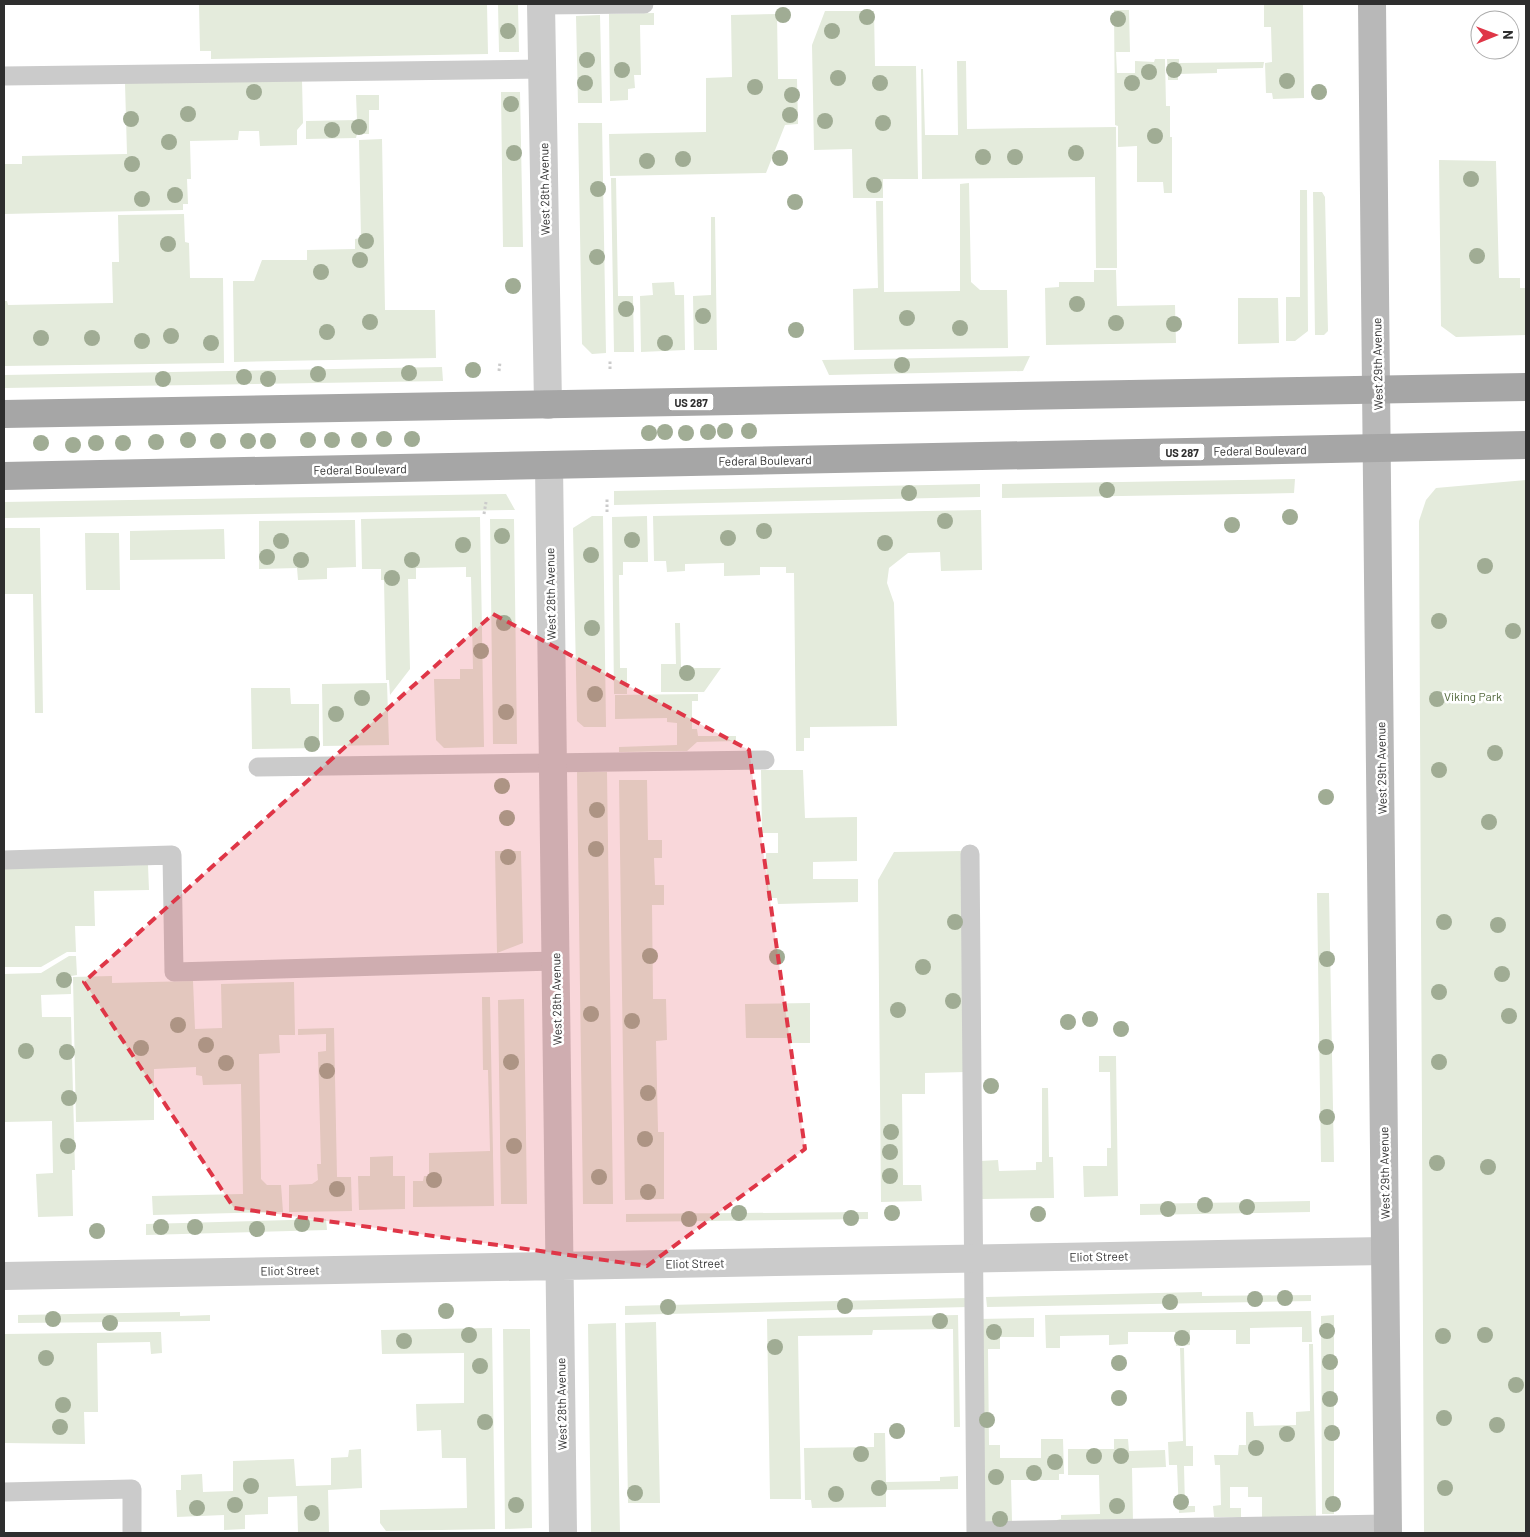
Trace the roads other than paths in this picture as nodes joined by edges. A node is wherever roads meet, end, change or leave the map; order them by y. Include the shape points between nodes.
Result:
1 (644, 4) edge
2 (1372, 4) edge
3 (541, 5) edge
4 (542, 69) junction
5 (4, 76) edge
6 (1526, 387) edge
7 (1378, 390) junction
8 (548, 404) junction
9 (4, 414) edge
10 (1526, 444) edge
11 (1378, 448) junction
12 (549, 465) junction
13 (4, 476) edge
14 (765, 760) dead end
15 (552, 763) junction
16 (258, 767) dead end
17 (970, 854) dead end
18 (4, 860) edge
19 (555, 961) junction
20 (1385, 1251) junction
21 (974, 1258) junction
22 (560, 1266) junction
23 (4, 1276) edge
24 (4, 1492) edge
25 (1388, 1529) edge
26 (976, 1532) edge
27 (132, 1533) edge
28 (563, 1533) edge

1 - 3 lane
2 - 7 street, West 29th Avenue
3 - 4 street, West 28th Avenue
4 - 5 lane
4 - 8 street, West 28th Avenue
6 - 7 main road, US 287
7 - 8 main road, US 287
7 - 11 street, West 29th Avenue
8 - 9 main road, US 287
10 - 11 main road, Federal Boulevard / US 287
11 - 12 main road, Federal Boulevard / US 287
11 - 20 street, West 29th Avenue
12 - 13 main road, Federal Boulevard / US 287
12 - 15 street, West 28th Avenue
14 - 15 lane
15 - 16 lane
15 - 19 street, West 28th Avenue
17 - 21 lane
18 - 19 lane via 172,855 174,972
19 - 22 street, West 28th Avenue
20 - 21 street, Eliot Street
20 - 25 street, West 29th Avenue
21 - 22 street, Eliot Street
21 - 26 lane
22 - 23 street, Eliot Street
22 - 28 street, West 28th Avenue
24 - 27 lane via 132,1489
25 - 26 lane

